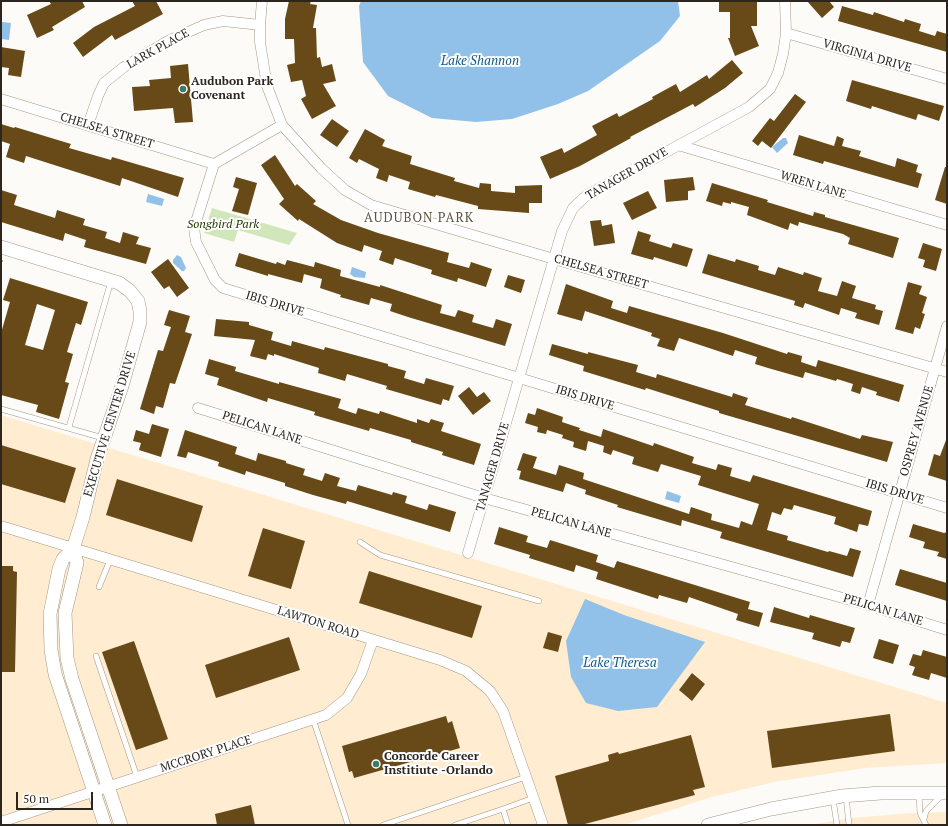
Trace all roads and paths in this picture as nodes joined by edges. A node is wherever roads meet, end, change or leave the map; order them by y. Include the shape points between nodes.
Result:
1 (262, 1) edge
2 (785, 1) edge
3 (260, 24) junction
4 (786, 33) junction
5 (947, 79) edge
6 (1, 99) edge
7 (88, 125) junction
8 (282, 125) junction
9 (678, 145) junction
10 (214, 164) junction
11 (947, 225) edge
12 (1, 247) edge
13 (554, 259) junction
14 (111, 280) junction
15 (947, 326) edge
16 (935, 368) junction
17 (947, 372) edge
18 (519, 378) junction
19 (198, 408) dead end
20 (1, 409) edge
21 (69, 428) junction
22 (104, 439) junction
23 (900, 494) junction
24 (484, 498) junction
25 (947, 508) edge
26 (1, 526) edge
27 (360, 542) dead end
28 (73, 549) junction
29 (468, 553) dead end
30 (110, 560) junction
31 (99, 587) dead end
32 (539, 601) dead end
33 (868, 605) junction
34 (947, 630) edge
35 (373, 640) junction
36 (96, 656) dead end
37 (313, 719) junction
38 (137, 777) junction
39 (526, 777) junction
40 (108, 786) junction
41 (94, 791) junction
42 (919, 793) junction
43 (946, 793) edge
44 (846, 796) junction
45 (533, 798) junction
46 (833, 798) junction
47 (503, 809) junction
48 (924, 819) junction
49 (1, 822) edge
50 (105, 825) edge
51 (121, 825) edge
52 (348, 825) edge
53 (383, 825) edge
54 (455, 825) edge
55 (508, 825) edge
56 (543, 825) edge
57 (708, 825) edge
58 (837, 825) edge
59 (849, 825) edge
60 (926, 825) edge

1 - 3 street
2 - 4 street, TANAGER DRIVE
3 - 7 street, LARK PLACE via 223,21 204,25 168,41 124,67 104,83
3 - 8 street via 267,86
4 - 5 street, VIRGINIA DRIVE
4 - 9 street, TANAGER DRIVE via 778,73 770,89 749,107
6 - 7 street, CHELSEA STREET
7 - 10 street, CHELSEA STREET
8 - 10 street
8 - 13 street, CHELSEA STREET via 345,190 371,205
9 - 11 street, WREN LANE
9 - 13 street, TANAGER DRIVE via 587,195 573,208 562,231
10 - 18 street, IBIS DRIVE via 194,228 196,242 215,280 223,288
12 - 14 street
13 - 16 street, CHELSEA STREET
13 - 18 street, TANAGER DRIVE
14 - 21 lane
14 - 22 street, EXECUTIVE CENTER DRIVE via 130,291 138,301 140,322
15 - 16 street, OSPREY AVENUE
16 - 17 street, CHELSEA STREET
16 - 23 street, OSPREY AVENUE
18 - 23 street, IBIS DRIVE
18 - 24 street, TANAGER DRIVE
19 - 24 street, PELICAN LANE
20 - 21 lane
21 - 22 lane
22 - 28 street, EXECUTIVE CENTER DRIVE
23 - 25 street, IBIS DRIVE
23 - 33 street, OSPREY AVENUE
24 - 29 street, TANAGER DRIVE
24 - 33 street, PELICAN LANE
26 - 28 street, LAWTON ROAD
27 - 32 lane via 380,555
28 - 30 street, LAWTON ROAD
28 - 40 street, EXECUTIVE CENTER DRIVE via 76,566 67,599 65,621 67,658
28 - 41 street, EXECUTIVE CENTER DRIVE via 63,559 55,584 50,614 51,650 59,689
30 - 31 lane
30 - 35 street, LAWTON ROAD
33 - 34 street, PELICAN LANE
35 - 37 street, MCCRORY PLACE via 361,674 347,698 326,715
35 - 39 street, LAWTON ROAD via 449,664 479,680 503,711
36 - 38 lane
37 - 38 street, MCCRORY PLACE
37 - 52 lane
38 - 40 street, MCCRORY PLACE
39 - 45 street, LAWTON ROAD
39 - 53 lane
40 - 41 street, MCCRORY PLACE
40 - 51 street, EXECUTIVE CENTER DRIVE
41 - 49 street, MCCRORY PLACE
41 - 50 street, EXECUTIVE CENTER DRIVE
42 - 43 street
42 - 44 street
42 - 48 lane via 920,814
43 - 48 lane via 926,811
44 - 46 street
44 - 59 lane
45 - 47 lane
45 - 56 street, LAWTON ROAD
46 - 57 street via 771,809
46 - 58 lane
47 - 54 lane
47 - 55 lane
48 - 60 lane

